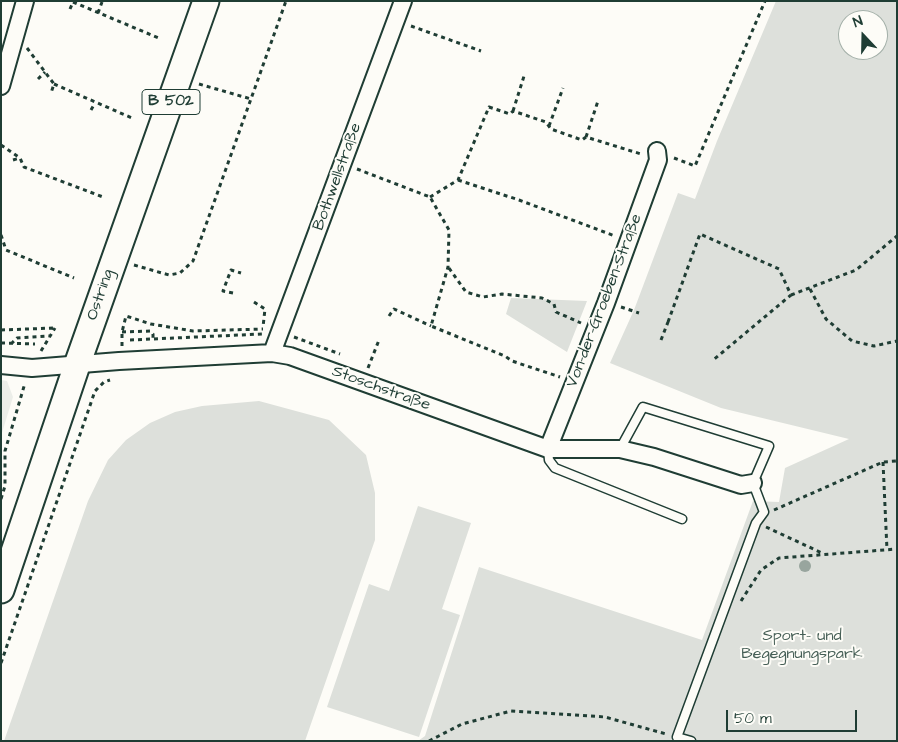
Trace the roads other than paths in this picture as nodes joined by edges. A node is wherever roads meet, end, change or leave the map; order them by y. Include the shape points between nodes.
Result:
1 (25, 1) edge
2 (206, 1) edge
3 (403, 1) edge
4 (1, 86) edge
5 (657, 156) road end
6 (272, 353) junction
7 (1, 365) edge
8 (77, 365) junction
9 (548, 449) junction
10 (620, 449) junction
11 (752, 484) junction
12 (682, 519) dead end
13 (1, 590) edge
14 (690, 741) edge

1 - 4 street
2 - 8 main road, Ostring / B 502
3 - 6 street, Bothwellstraße
5 - 9 street, Von-der-Groeben-Straße via 596,330
6 - 8 street, Stoschstraße
6 - 9 street, Stoschstraße via 290,356
7 - 8 street, Stoschstraße via 32,368
8 - 13 main road, Ostring / B 502
9 - 10 street, Stoschstraße
9 - 12 lane via 549,460 555,468
10 - 11 street, Stoschstraße via 741,485
10 - 11 lane via 643,407 769,446
11 - 14 lane via 764,512 756,523 677,737

